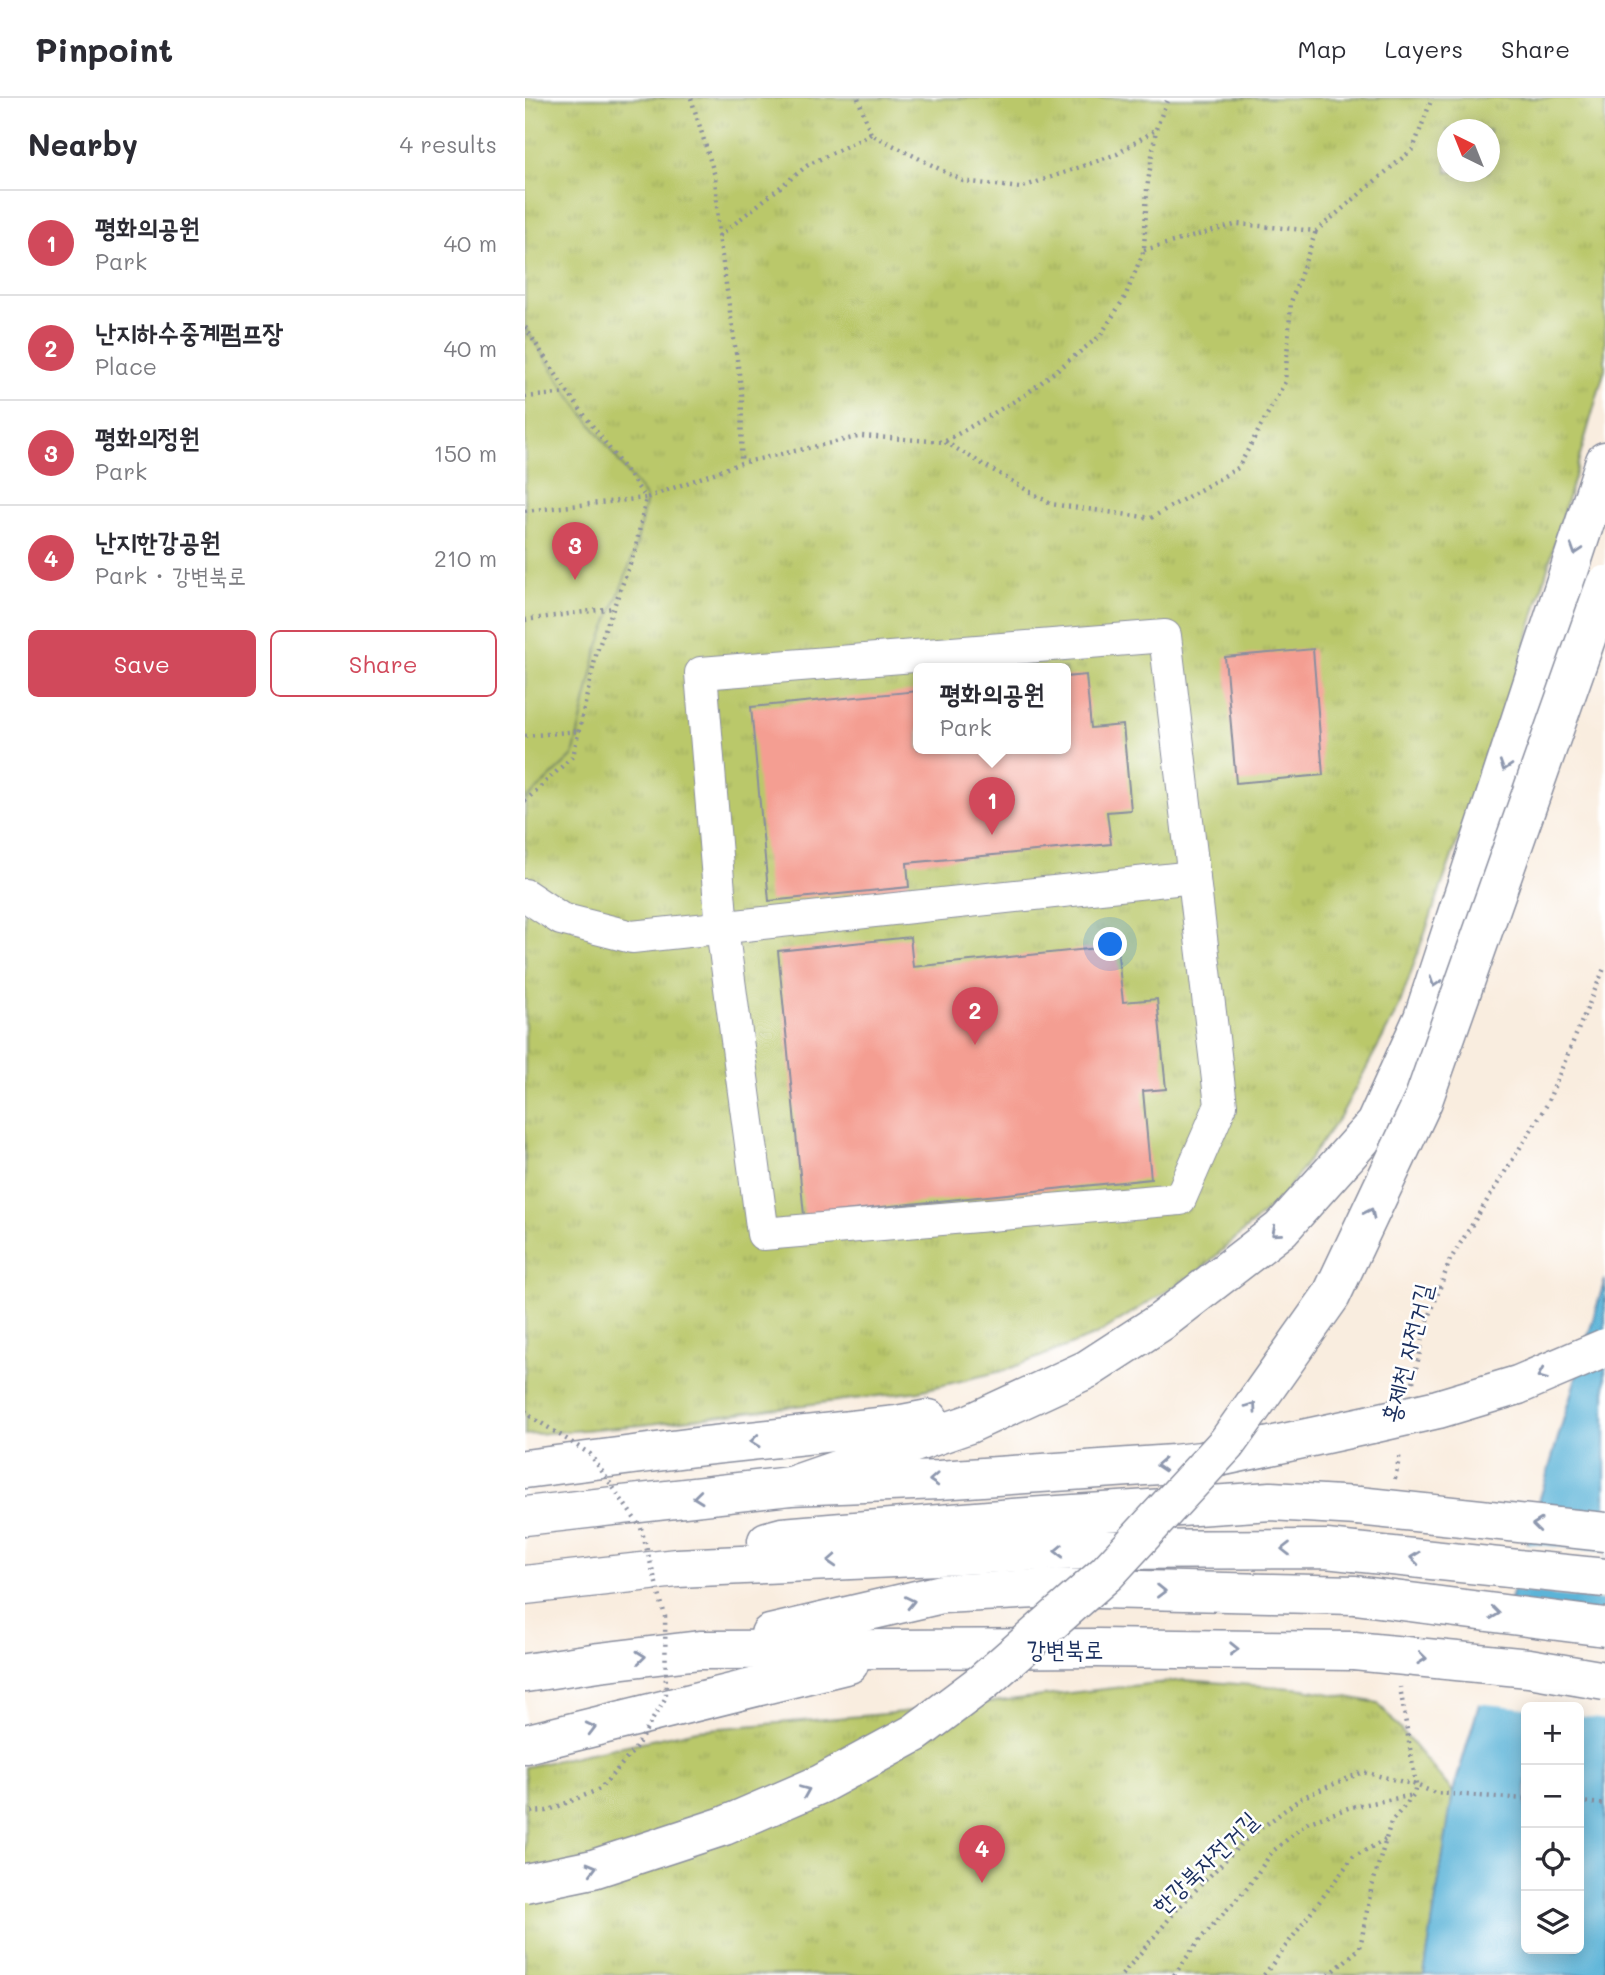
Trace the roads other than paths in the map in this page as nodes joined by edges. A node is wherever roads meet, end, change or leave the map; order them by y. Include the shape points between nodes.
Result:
1 (1605, 461) edge
2 (1605, 585) edge
3 (1194, 877) junction
4 (525, 895) edge
5 (722, 928) junction
6 (1605, 1348) edge
7 (1088, 1369) junction
8 (525, 1469) edge
9 (790, 1486) junction
10 (525, 1516) edge
11 (1605, 1532) edge
12 (595, 1577) junction
13 (1605, 1578) edge
14 (525, 1585) edge
15 (1605, 1627) edge
16 (911, 1648) junction
17 (700, 1650) junction
18 (525, 1673) edge
19 (1605, 1681) edge
20 (525, 1744) edge
21 (525, 1883) edge

1 -> 7 highway via 1423,1018 1375,1124 1281,1229 1162,1321
21 -> 2 highway, bridge via 593,1869 724,1826 821,1784 915,1734 983,1682 1107,1573 1227,1443 1331,1296 1423,1101
3 - 5 lane
3 - 5 lane via 1165,636 701,673
3 - 5 lane via 1221,1105 1180,1199 763,1234
4 - 5 lane via 561,919 632,937
6 -> 9 highway, bridge via 1518,1385 1438,1409 1387,1435 1174,1464
7 -> 8 highway via 960,1413 897,1425
7 - 9 highway via 969,1424
9 -> 10 highway
11 -> 12 highway, bridge via 1271,1501 782,1537
13 -> 12 highway, bridge via 1326,1549 1069,1550 677,1568
12 - 14 highway
17 -> 15 highway, bridge via 942,1594 1057,1588 1355,1595
16 - 17 highway, 강변북로
16 -> 19 highway, 강변북로, bridge via 1354,1651 1529,1668
20 -> 16 highway
18 -> 17 highway, 강변북로

